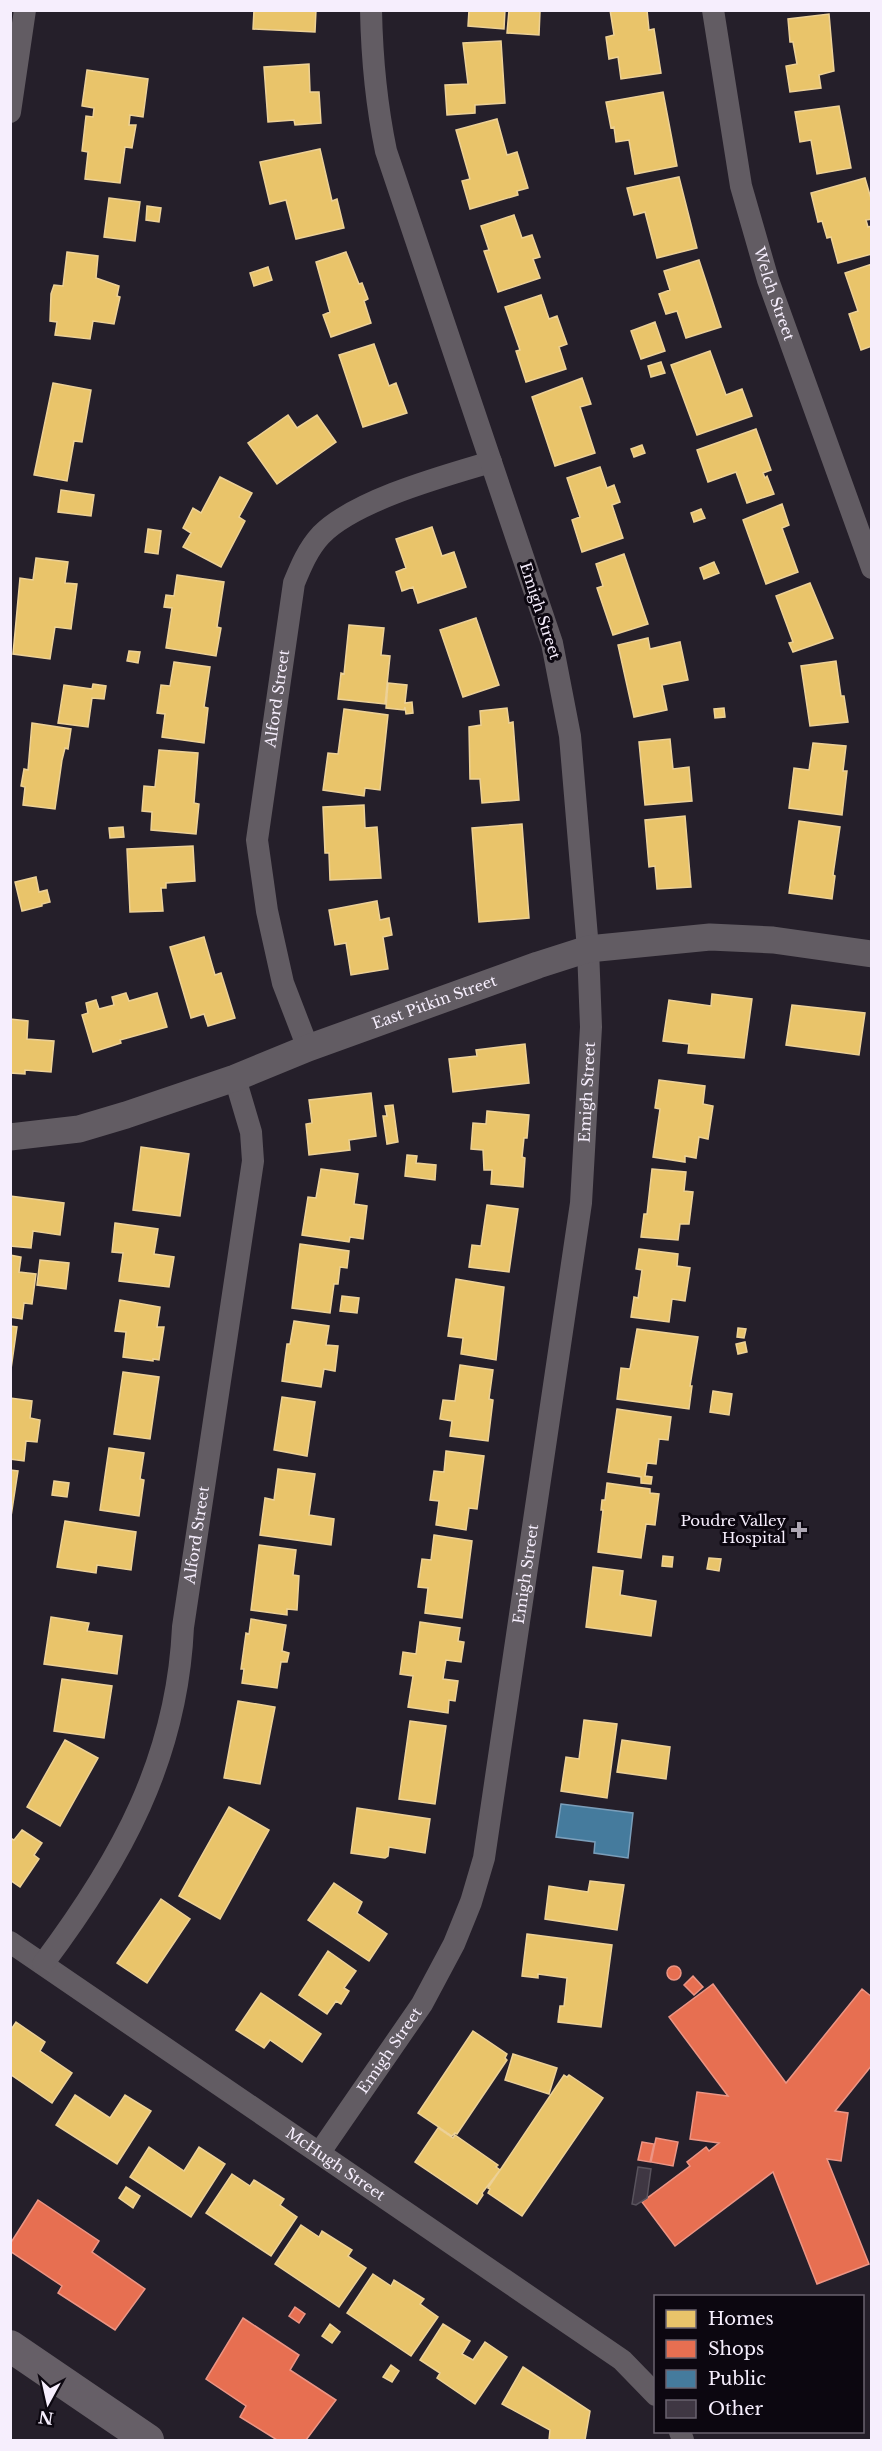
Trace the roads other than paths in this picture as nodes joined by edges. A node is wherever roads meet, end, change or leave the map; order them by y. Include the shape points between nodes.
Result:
1 (25, 10) edge
2 (371, 10) edge
3 (713, 10) edge
4 (10, 112) edge
5 (491, 462) junction
6 (872, 568) edge
7 (588, 949) junction
8 (872, 954) edge
9 (308, 1048) junction
10 (235, 1078) junction
11 (10, 1137) edge
12 (10, 1942) edge
13 (43, 1964) junction
14 (320, 2152) junction
15 (10, 2346) edge
16 (654, 2393) edge
17 (148, 2440) edge

1 - 4 street
2 - 5 street, Emigh Street via 372,64 386,152
3 - 6 street, Welch Street via 741,186 768,280
5 - 7 street, Emigh Street via 552,643 561,684 570,736
5 - 9 street, Alford Street via 424,482 339,521 321,535 304,557 294,583 257,840 283,983
7 - 8 street, East Pitkin Street via 710,937 773,940
7 - 9 street, East Pitkin Street
7 - 14 street, Emigh Street via 591,1027 581,1203 484,1858 454,1944 422,2004
9 - 10 street, East Pitkin Street
10 - 11 street, East Pitkin Street via 79,1129
10 - 13 street, Alford Street via 251,1132 253,1161 176,1699 162,1753 135,1818 80,1915
12 - 13 street, McHugh Street
13 - 14 street, McHugh Street
14 - 16 street, McHugh Street via 622,2360
15 - 17 main road

